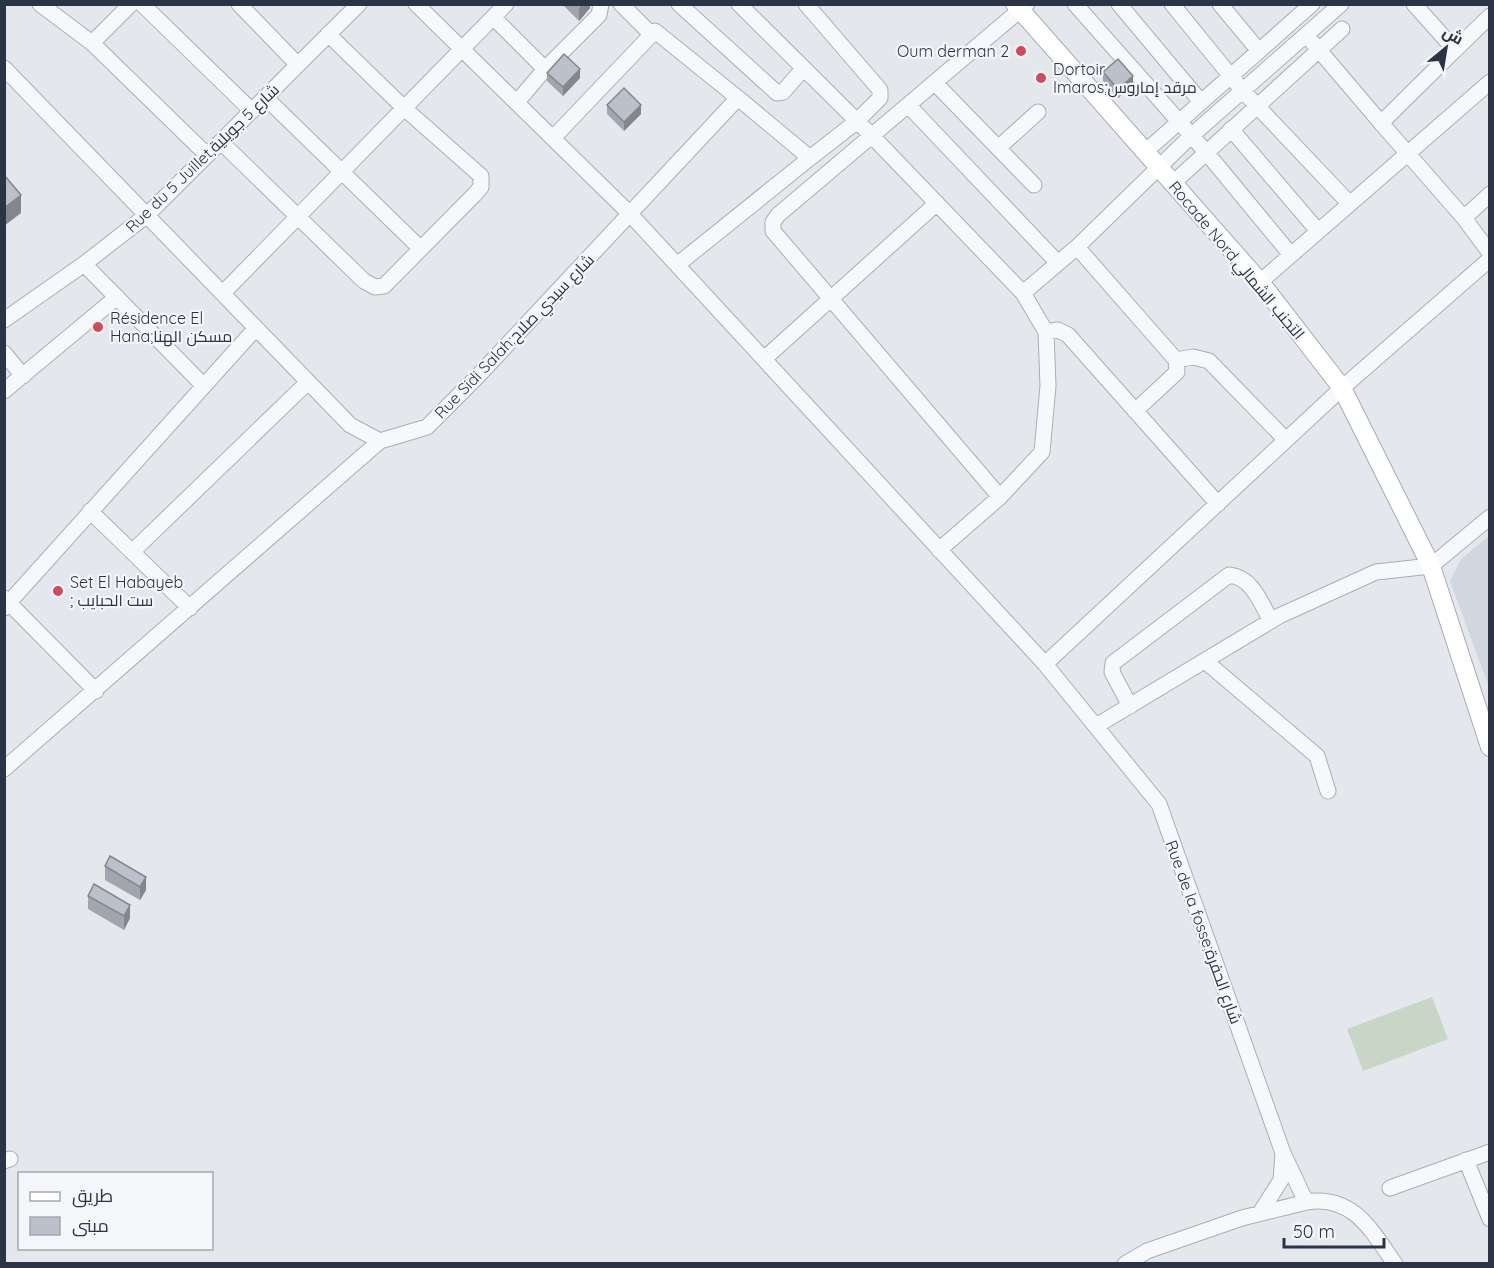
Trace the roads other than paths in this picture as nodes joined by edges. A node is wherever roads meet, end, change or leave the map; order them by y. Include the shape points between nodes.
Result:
1 (40, 4) edge
2 (130, 4) edge
3 (142, 4) edge
4 (239, 4) edge
5 (416, 4) edge
6 (506, 4) edge
7 (601, 4) edge
8 (621, 4) edge
9 (679, 4) edge
10 (739, 4) edge
11 (806, 4) edge
12 (1075, 4) edge
13 (1119, 4) edge
14 (1172, 4) edge
15 (1220, 4) edge
16 (1312, 4) edge
17 (1341, 4) edge
18 (1414, 4) edge
19 (1021, 6) edge
20 (350, 8) edge
21 (1490, 16) edge
22 (494, 18) junction
23 (1293, 21) junction
24 (1342, 29) dead end
25 (651, 33) junction
26 (328, 34) junction
27 (1307, 35) junction
28 (92, 43) junction
29 (464, 50) junction
30 (1319, 50) junction
31 (1455, 50) junction
32 (1259, 51) junction
33 (298, 65) junction
34 (4, 68) edge
35 (545, 69) junction
36 (803, 69) junction
37 (1231, 74) junction
38 (1490, 82) edge
39 (935, 83) junction
40 (1242, 90) junction
41 (266, 98) junction
42 (738, 98) junction
43 (517, 102) junction
44 (1201, 102) junction
45 (908, 105) junction
46 (1256, 105) junction
47 (404, 108) junction
48 (252, 111) junction
49 (1038, 112) dead end
50 (856, 122) junction
51 (1178, 122) junction
52 (1381, 123) junction
53 (1231, 129) junction
54 (872, 136) junction
55 (1191, 136) junction
56 (553, 138) junction
57 (221, 142) junction
58 (998, 148) junction
59 (1146, 151) junction
60 (1206, 152) junction
61 (1408, 154) junction
62 (207, 155) junction
63 (810, 158) junction
64 (1160, 169) junction
65 (342, 170) junction
66 (1173, 183) junction
67 (1034, 185) dead end
68 (1490, 194) edge
69 (937, 203) junction
70 (1349, 203) junction
71 (630, 214) junction
72 (147, 215) junction
73 (299, 218) junction
74 (1464, 218) junction
75 (1318, 231) junction
76 (1077, 247) junction
77 (420, 248) junction
78 (1490, 253) edge
79 (1291, 255) junction
80 (1490, 259) edge
81 (1057, 262) junction
82 (84, 264) junction
83 (677, 265) junction
84 (1260, 282) junction
85 (223, 293) junction
86 (1023, 293) junction
87 (117, 297) junction
88 (831, 298) junction
89 (4, 320) edge
90 (256, 328) junction
91 (1046, 332) junction
92 (4, 352) edge
93 (764, 358) junction
94 (1176, 360) junction
95 (23, 376) junction
96 (308, 382) junction
97 (203, 385) junction
98 (1342, 388) junction
99 (4, 391) edge
100 (1136, 411) junction
101 (1286, 440) junction
102 (380, 441) junction
103 (1000, 497) junction
104 (1218, 504) junction
105 (90, 511) junction
106 (1490, 517) edge
107 (939, 550) junction
108 (132, 552) junction
109 (1431, 566) junction
110 (6, 603) edge
111 (190, 608) junction
112 (1271, 621) junction
113 (1205, 661) junction
114 (1046, 664) junction
115 (96, 691) junction
116 (1130, 706) junction
117 (1096, 726) junction
118 (1490, 747) edge
119 (4, 769) edge
120 (1328, 791) dead end
121 (1490, 1152) edge
122 (1284, 1153) junction
123 (1466, 1161) junction
124 (1390, 1188) dead end
125 (1311, 1201) junction
126 (1260, 1213) junction
127 (1490, 1219) edge
128 (1125, 1263) edge
129 (1395, 1263) edge

1 - 28 street
2 - 28 street
3 - 48 street
4 - 33 street
5 - 29 street, Rue de la fosse;شارع الحفرة
6 - 22 street
7 - 35 street via 599,15
8 - 25 street
9 - 36 street via 777,93 783,92
10 - 36 street
11 - 50 street via 880,90 880,98
12 - 51 street
13 - 44 street
14 - 37 street
15 - 32 street
16 - 23 street
17 - 27 street
18 - 31 street
19 - 39 street
19 - 59 main road, Rocade Nord,التجنب الشمالي
20 - 26 street, Rue du 5 Juillet,شارع 5 جويلية
21 - 31 street
22 - 29 street
22 - 35 street
23 - 27 street
23 - 32 street
24 - 30 street
25 - 42 street via 658,31
25 - 56 street
26 - 33 street, Rue du 5 Juillet,شارع 5 جويلية
26 - 47 street
27 - 30 street
27 - 40 street
28 - 62 street
29 - 43 street, Rue de la fosse;شارع الحفرة
29 - 47 street
30 - 46 street
30 - 52 street
31 - 52 street
32 - 37 street
33 - 41 street, Rue du 5 Juillet,شارع 5 جويلية
34 - 72 street
35 - 43 street
36 - 50 street
37 - 40 street
37 - 44 street
38 - 61 street
39 - 45 street
39 - 58 street
40 - 46 street
40 - 55 street
41 - 48 street, Rue du 5 Juillet,شارع 5 جويلية
41 - 65 street
42 - 63 street
42 - 71 street, Rue Sidi Salah;شارع سيدي صلاح
43 - 56 street, Rue de la fosse;شارع الحفرة
44 - 51 street
45 - 54 street
45 - 81 street
46 - 53 street
46 - 70 street
47 - 65 street
47 - 77 street via 481,176 476,194
48 - 57 street, Rue du 5 Juillet,شارع 5 جويلية
49 - 58 street
50 - 54 street
50 - 63 street
51 - 55 street
51 - 59 street
52 - 61 street
53 - 60 street
53 - 75 street
54 - 69 street
54 - 88 street via 773,222 773,231
55 - 60 street
55 - 64 street
56 - 71 street, Rue de la fosse;شارع الحفرة
57 - 62 street, Rue du 5 Juillet,شارع 5 جويلية
57 - 73 street
58 - 67 street
59 - 64 main road, Rocade Nord,التجنب الشمالي
60 - 66 street
60 - 79 street
61 - 70 street
61 - 74 street
62 - 72 street, Rue du 5 Juillet,شارع 5 جويلية
63 - 83 street
64 - 66 main road, Rocade Nord,التجنب الشمالي
64 - 76 street
65 - 73 street
65 - 77 street
66 - 84 main road, Rocade Nord,التجنب الشمالي
68 - 74 street
69 - 86 street
69 - 88 street
70 - 75 street
71 - 83 street, Rue de la fosse;شارع الحفرة
71 - 102 street, Rue Sidi Salah;شارع سيدي صلاح via 427,426
72 - 82 street, Rue du 5 Juillet,شارع 5 جويلية
72 - 85 street
73 - 77 street via 375,287 384,286
73 - 85 street
74 - 78 street
75 - 79 street
76 - 81 street
76 - 94 street
79 - 84 street
80 - 98 street
81 - 86 street
82 - 87 street
82 - 89 street, Rue du 5 Juillet,شارع 5 جويلية
83 - 93 street, Rue de la fosse;شارع الحفرة
84 - 98 main road, Rocade Nord,التجنب الشمالي
85 - 90 street
86 - 91 street
87 - 95 street
87 - 97 street
88 - 93 street
88 - 103 street
90 - 96 street
90 - 97 street
91 - 100 street via 1058,330 1068,335
91 - 103 street via 1048,386 1042,452
92 - 95 street
93 - 107 street, Rue de la fosse;شارع الحفرة
94 - 100 street via 1177,372 1170,381
94 - 101 street via 1193,357 1209,361
95 - 99 street
96 - 102 street via 350,425
96 - 108 street
97 - 105 street
98 - 101 street
98 - 109 main road, Rocade Nord,التجنب الشمالي
100 - 104 street
101 - 104 street
102 - 111 street
103 - 107 street
104 - 114 street
105 - 108 street
105 - 110 street
106 - 109 street
107 - 114 street, Rue de la fosse;شارع الحفرة
108 - 111 street
109 - 112 street via 1376,572
109 - 118 main road, Rocade Nord,التجنب الشمالي
110 - 115 street
111 - 115 street
112 - 113 street
112 - 116 street via 1248,582 1229,575 1113,663 1112,672
113 - 116 street
113 - 120 street via 1317,756
114 - 117 street, Rue de la fosse;شارع الحفرة
115 - 119 street
116 - 117 street
117 - 122 street, Rue de la fosse;شارع الحفرة via 1159,804
121 - 123 street
122 - 125 street, Rue de la fosse;شارع الحفرة via 1306,1202
122 - 126 street, Rue de la fosse;شارع الحفرة via 1281,1180
123 - 124 street
123 - 127 street
125 - 126 street
125 - 129 street via 1339,1204 1357,1213
126 - 128 street via 1147,1251

